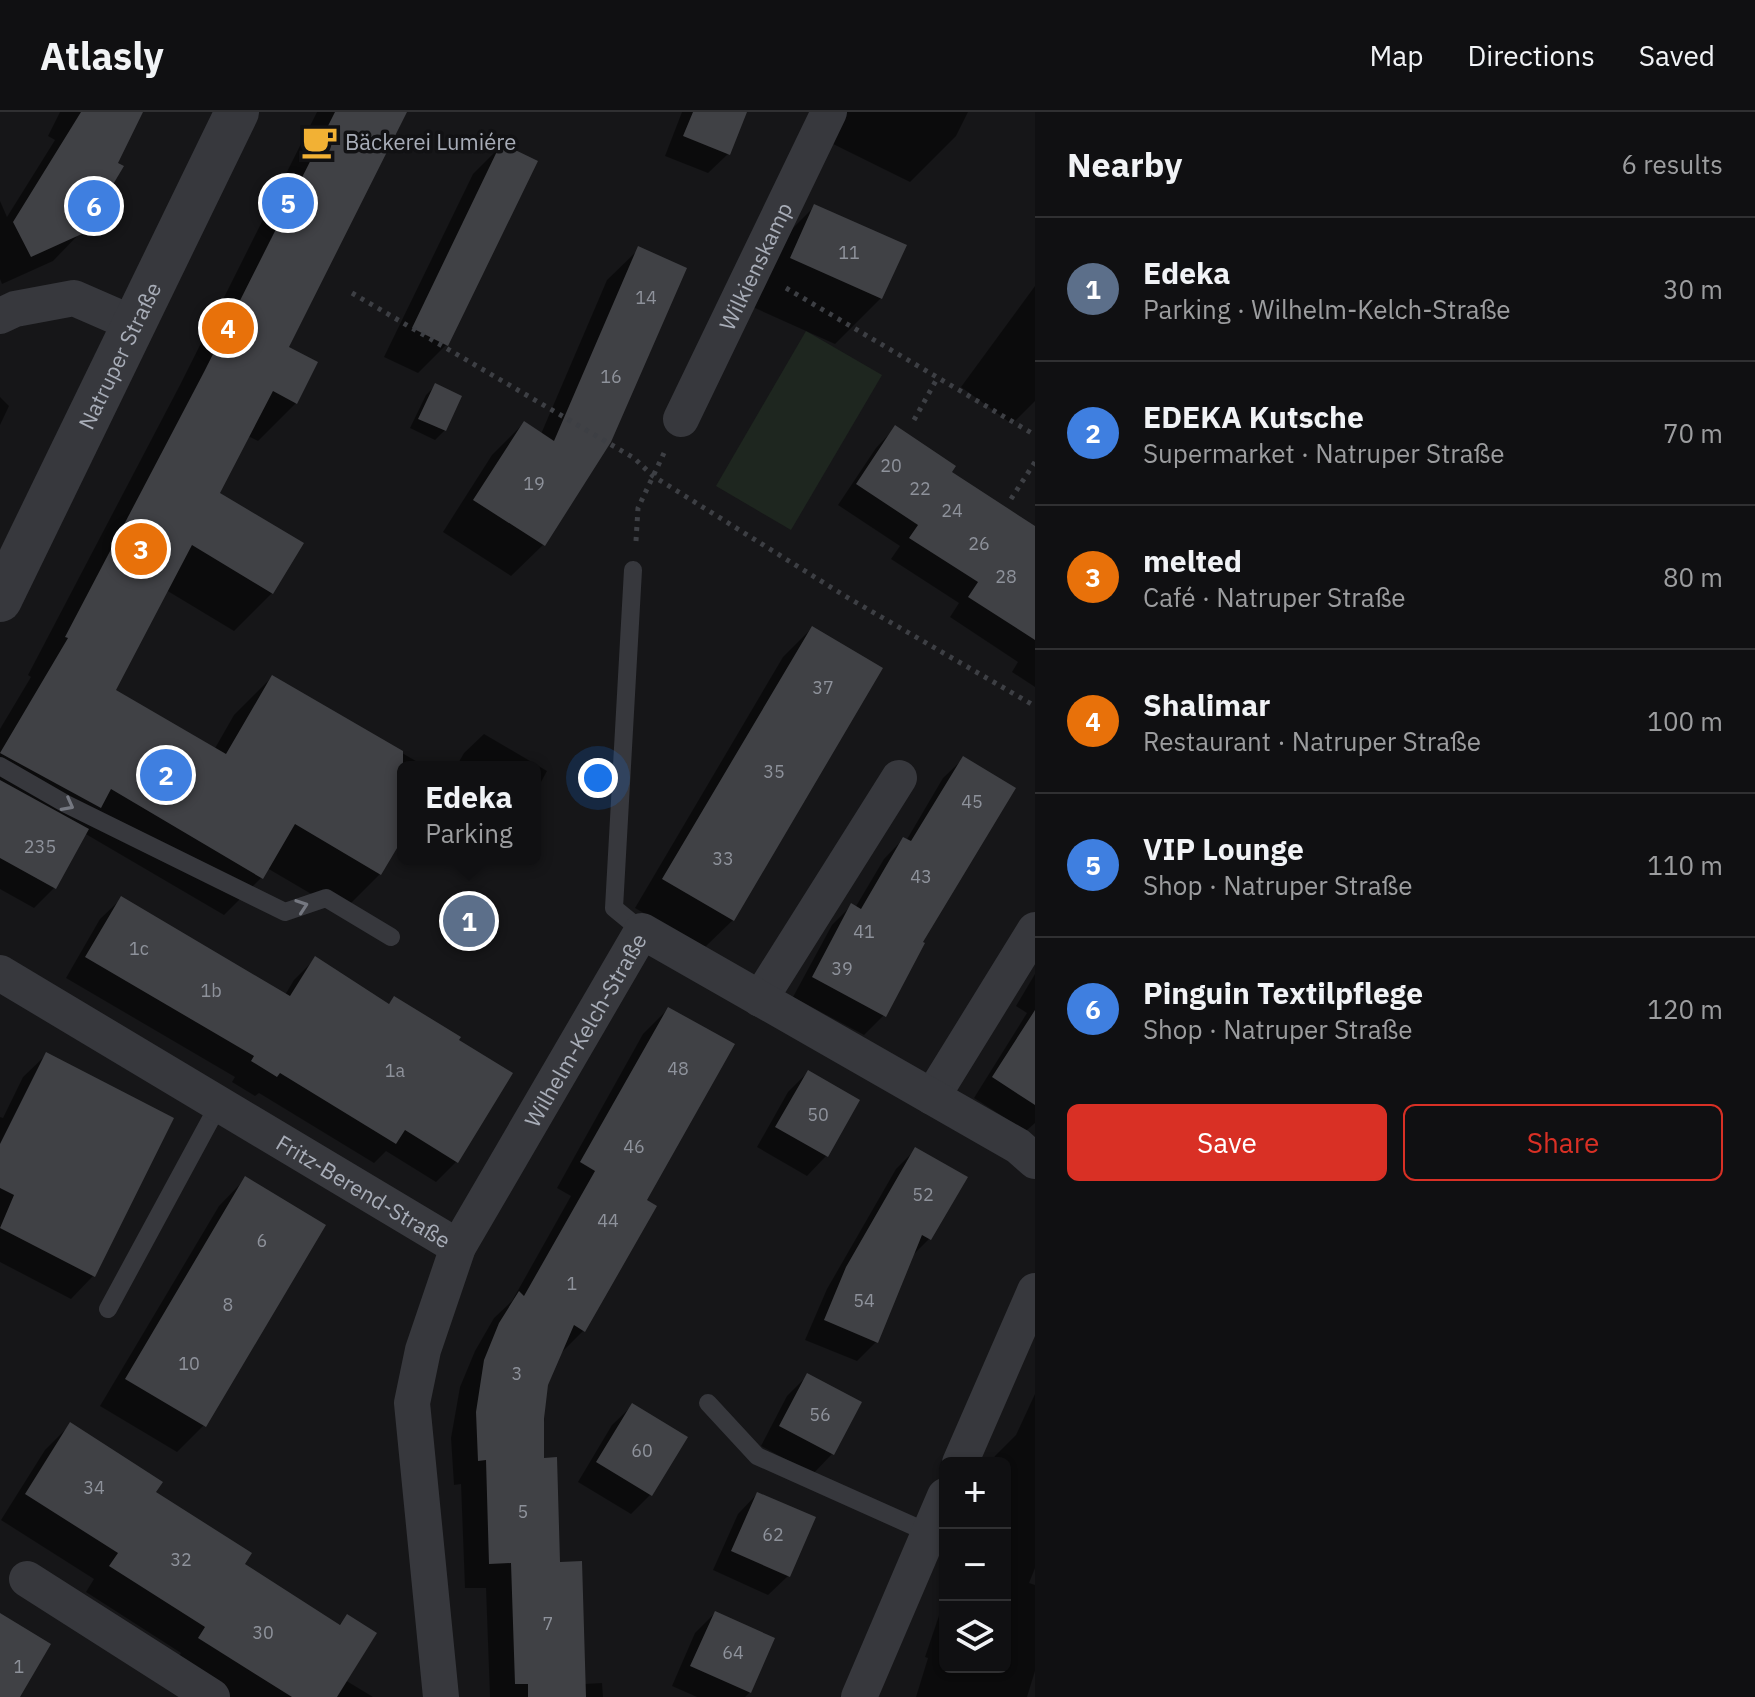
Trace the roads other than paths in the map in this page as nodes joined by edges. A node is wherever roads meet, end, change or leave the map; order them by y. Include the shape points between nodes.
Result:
1 (237, 112) edge
2 (829, 112) edge
3 (0, 316) edge
4 (136, 325) junction
5 (681, 419) road end
6 (633, 570) road end
7 (0, 600) edge
8 (0, 766) edge
9 (899, 778) dead end
10 (1035, 930) edge
11 (642, 931) junction
12 (391, 937) dead end
13 (0, 973) edge
14 (760, 999) junction
15 (932, 1097) junction
16 (219, 1104) junction
17 (1035, 1161) edge
18 (458, 1247) junction
19 (1035, 1291) edge
20 (108, 1309) dead end
21 (708, 1403) dead end
22 (963, 1457) edge
23 (939, 1510) edge
24 (929, 1533) junction
25 (27, 1579) dead end
26 (212, 1697) edge
27 (441, 1697) edge
28 (859, 1697) edge

1 - 4 street, Natruper Straße
2 - 5 street, Wilkienskamp
3 - 4 street via 74,298
4 - 7 street, Natruper Straße
6 - 11 lane via 614,908
8 -> 12 lane via 285,912 326,898
9 - 14 street
10 - 15 street
11 - 14 street, Wilhelm-Kelch-Straße
11 - 18 street, Wilhelm-Kelch-Straße
13 - 16 street, Fritz-Berend-Straße
14 - 15 street, Wilhelm-Kelch-Straße
15 - 17 street, Wilhelm-Kelch-Straße
16 - 18 street, Fritz-Berend-Straße
16 - 20 lane
18 - 27 street, Fritz-Berend-Straße via 423,1350 412,1403
19 - 22 street
21 - 24 lane via 757,1456
23 - 24 street
24 - 28 street
25 - 26 street

